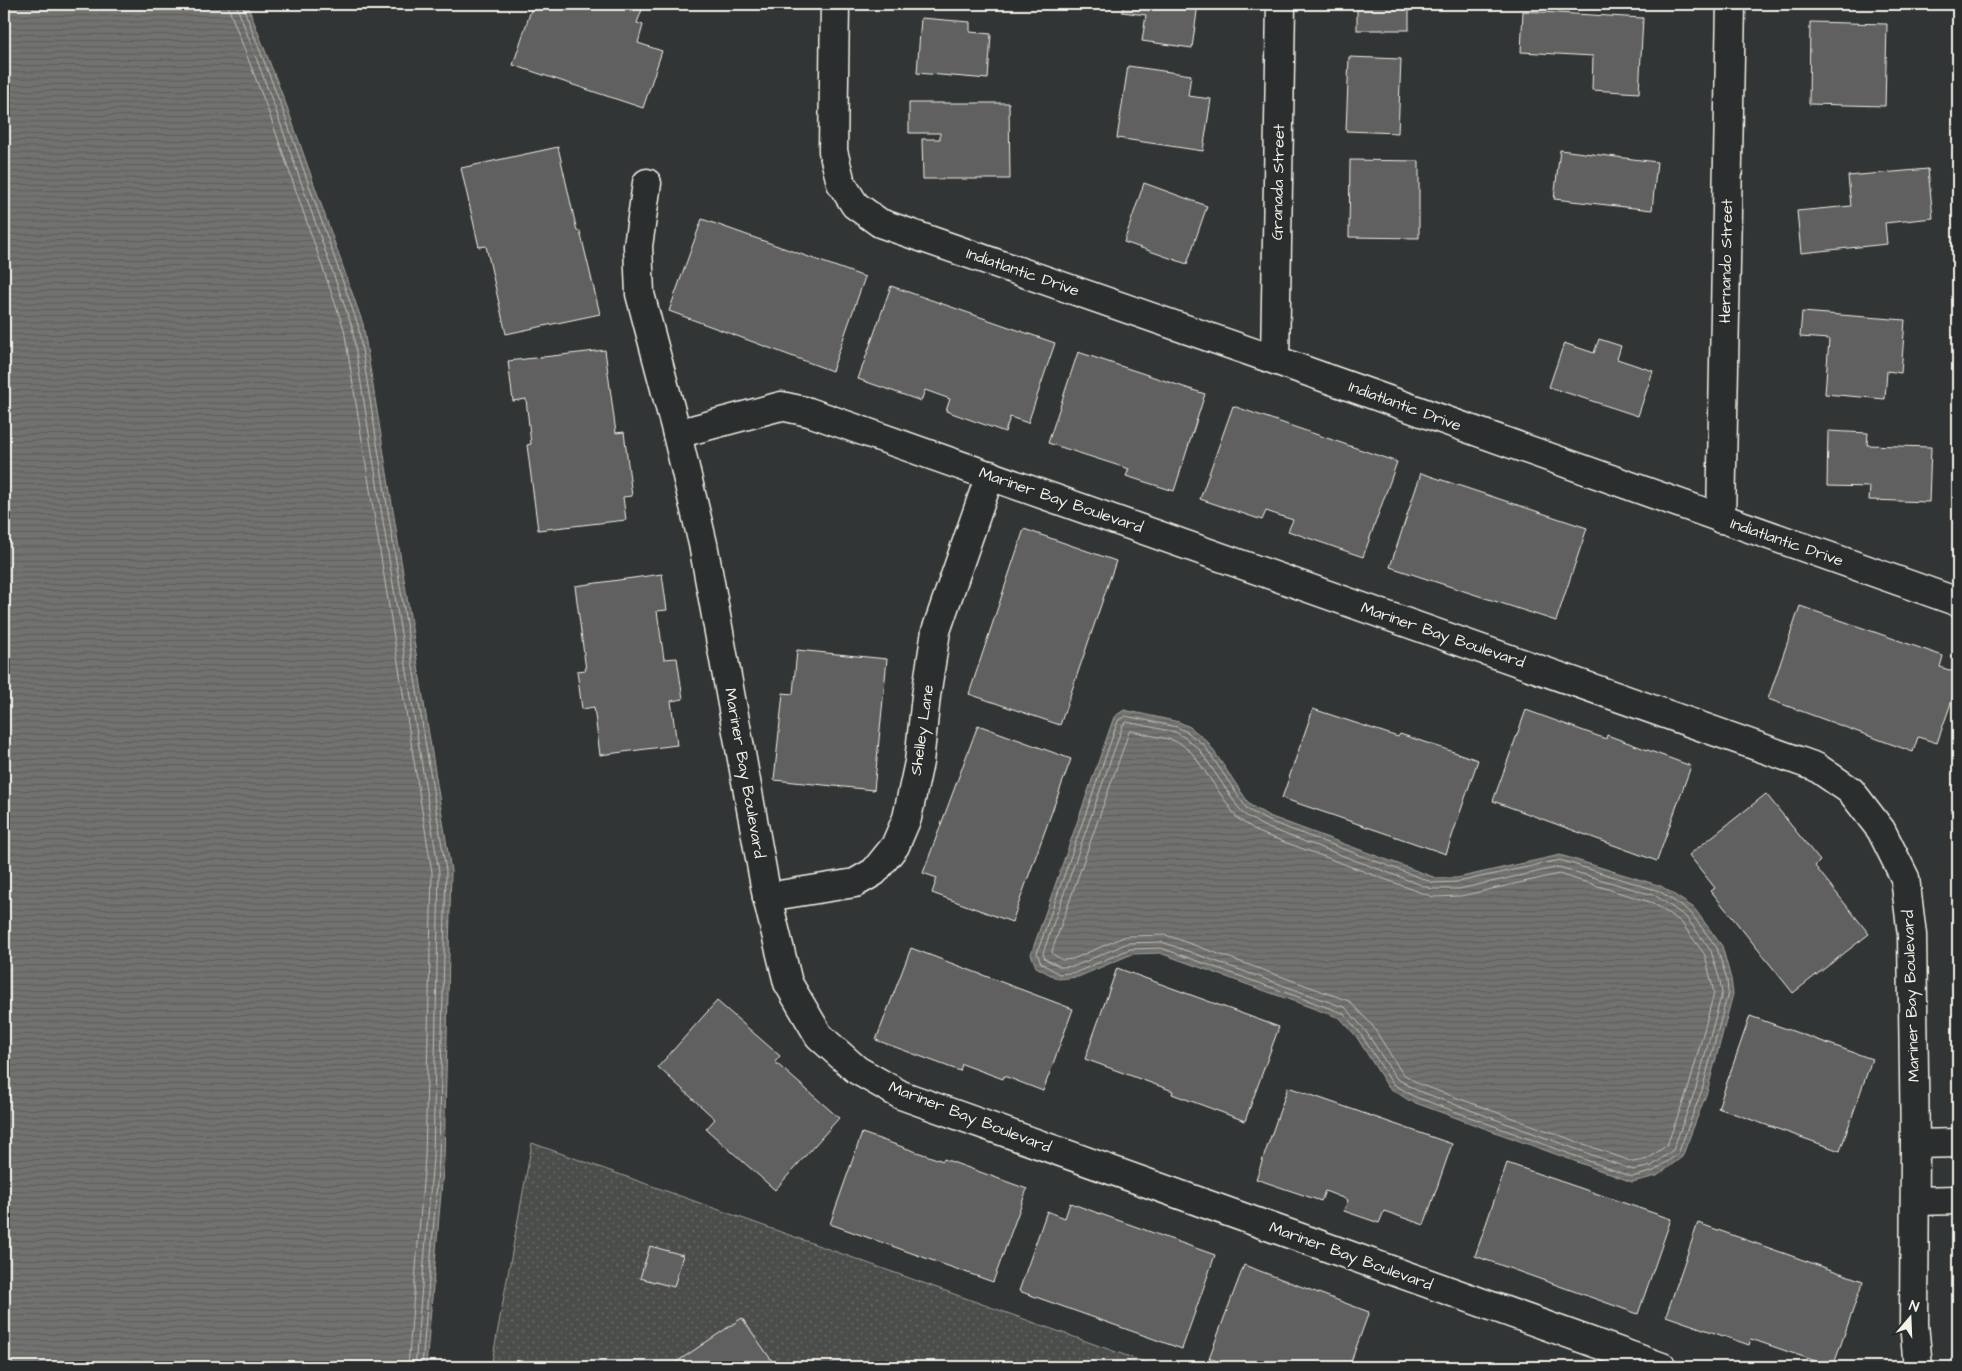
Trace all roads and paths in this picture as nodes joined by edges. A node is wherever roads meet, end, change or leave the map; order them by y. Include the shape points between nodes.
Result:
1 (835, 4) edge
2 (1281, 4) edge
3 (1731, 4) edge
4 (647, 183) dead end
5 (1274, 360) junction
6 (677, 434) junction
7 (990, 475) junction
8 (1721, 519) junction
9 (1958, 602) edge
10 (767, 897) junction
11 (1958, 1143) edge
12 (1915, 1144) junction
13 (1958, 1200) edge
14 (1915, 1201) junction
15 (1662, 1367) edge
16 (1918, 1367) edge

1 - 5 street, Indiatlantic Drive via 833,152 841,183 855,205 880,223
2 - 5 street, Granada Street
3 - 8 street, Hernando Street
4 - 6 street, Mariner Bay Boulevard via 638,246 640,294
5 - 8 street, Indiatlantic Drive
6 - 7 street, Mariner Bay Boulevard via 781,406 809,412
6 - 10 street, Mariner Bay Boulevard via 704,544
7 - 10 street, Shelley Lane via 936,632 919,762 906,818 895,846 874,872 855,883
7 - 12 street, Mariner Bay Boulevard via 1816,767 1851,791 1881,830 1905,878 1912,935
8 - 9 street, Indiatlantic Drive
10 - 15 street, Mariner Bay Boulevard via 788,983 819,1036 857,1070 901,1095
11 - 12 street
12 - 14 street, Mariner Bay Boulevard
13 - 14 street
14 - 16 street, Mariner Bay Boulevard via 1914,1324

